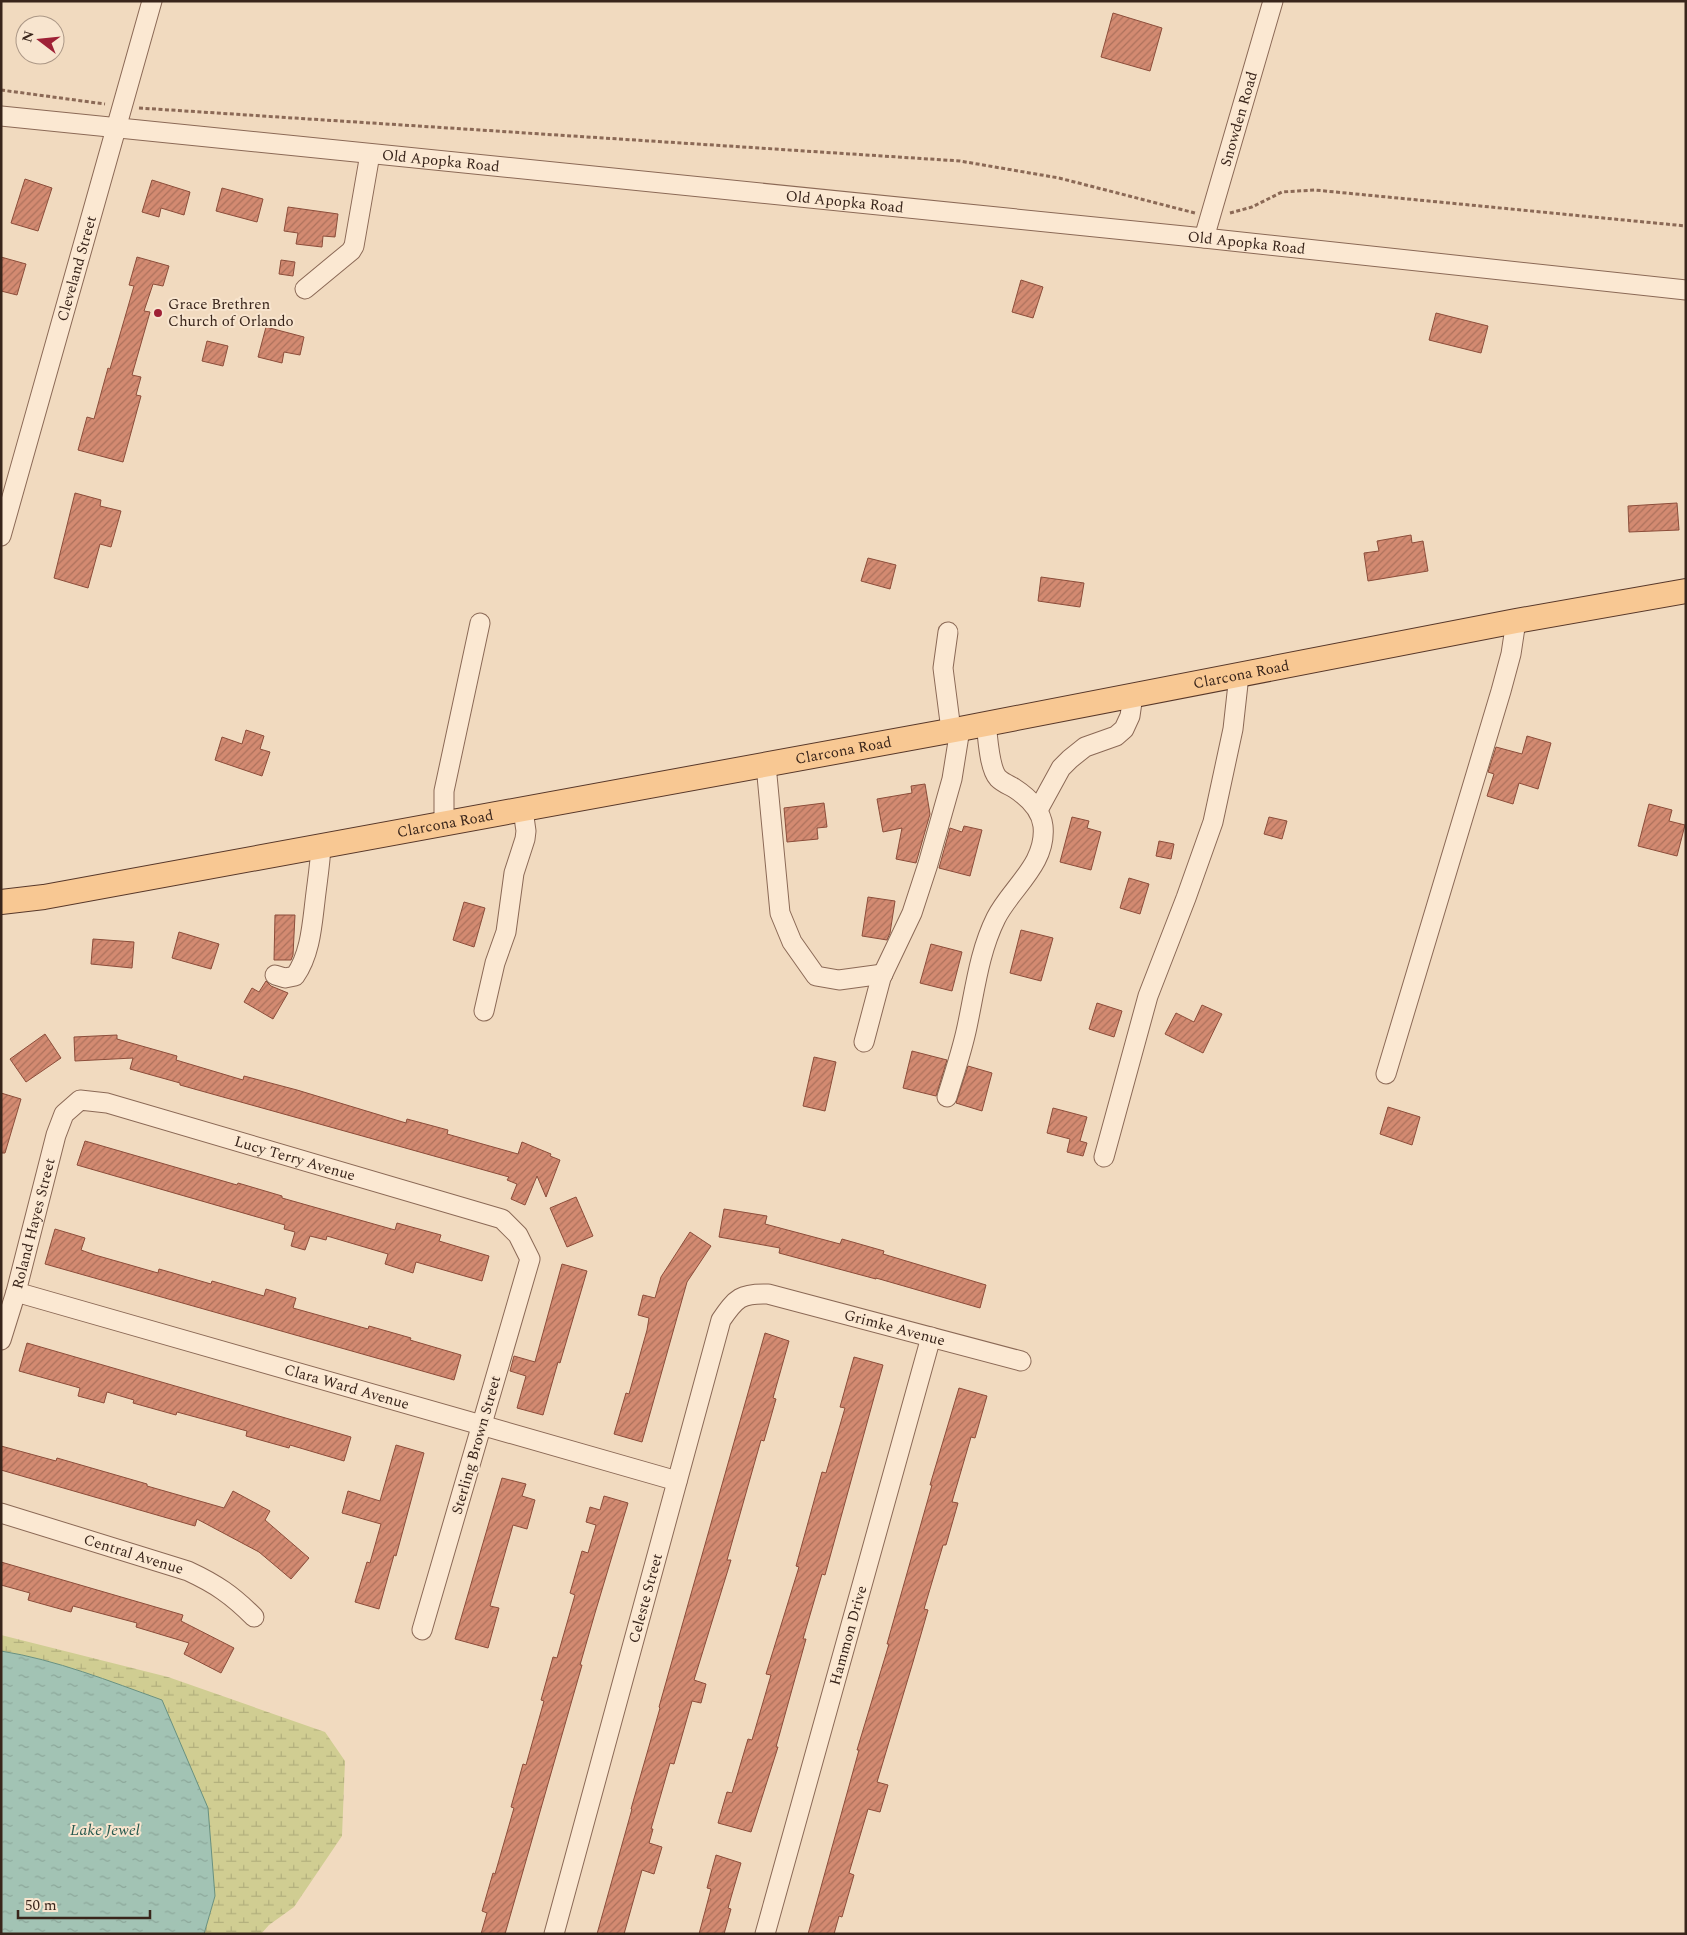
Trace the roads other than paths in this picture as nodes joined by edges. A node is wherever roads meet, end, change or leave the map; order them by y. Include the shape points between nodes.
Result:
1 (152, 1) edge
2 (1273, 1) edge
3 (1, 116) edge
4 (117, 129) junction
5 (370, 154) junction
6 (1204, 238) junction
7 (305, 289) dead end
8 (1686, 290) edge
9 (1, 536) edge
10 (1686, 591) edge
11 (1516, 621) junction
12 (480, 623) dead end
13 (948, 632) dead end
14 (1238, 675) junction
15 (1133, 695) junction
16 (986, 724) junction
17 (955, 730) junction
18 (766, 765) junction
19 (523, 810) junction
20 (1038, 810) junction
21 (444, 824) junction
22 (321, 847) junction
23 (1, 902) edge
24 (883, 974) junction
25 (275, 975) dead end
26 (484, 1011) dead end
27 (864, 1042) dead end
28 (1386, 1074) dead end
29 (948, 1097) dead end
30 (56, 1135) joint
31 (1104, 1157) dead end
32 (530, 1259) joint
33 (16, 1292) junction
34 (768, 1294) joint
35 (931, 1337) junction
36 (1, 1340) edge
37 (1021, 1362) dead end
38 (482, 1426) junction
39 (678, 1481) junction
40 (1, 1514) edge
41 (254, 1617) dead end
42 (422, 1630) dead end
43 (554, 1934) edge
44 (765, 1934) edge

1 - 4 street, Cleveland Street
2 - 6 street, Snowden Road
3 - 4 street, Old Apopka Road
4 - 5 street, Old Apopka Road
4 - 9 street, Cleveland Street
5 - 6 street, Old Apopka Road
5 - 7 street via 354,246
6 - 8 street, Old Apopka Road
10 - 11 main road, Clarcona Road
11 - 14 main road, Clarcona Road
11 - 28 street via 1501,691
12 - 21 street via 444,791
13 - 17 street via 943,668
14 - 15 main road, Clarcona Road
14 - 31 street via 1233,729 1213,822 1148,996
15 - 16 main road, Clarcona Road
15 - 20 street via 1130,716 1124,728 1116,736 1085,747 1070,759 1061,768
16 - 17 main road, Clarcona Road
16 - 20 street via 992,766 997,778 1016,789
17 - 18 main road, Clarcona Road
17 - 24 street via 952,780 928,864 912,913
18 - 19 main road, Clarcona Road
18 - 24 street via 780,913 792,942 816,976 839,980
19 - 21 main road, Clarcona Road
19 - 26 street via 525,839 514,873 506,932
20 - 29 street via 1043,826 1036,862 1013,891 987,937
21 - 22 main road, Clarcona Road
22 - 23 main road, Clarcona Road
22 - 25 street via 313,922 304,959 295,976
24 - 27 street
30 - 32 street, Lucy Terry Avenue via 64,1114 80,1100 107,1103 502,1218 518,1235
30 - 33 street, Roland Hayes Street
32 - 38 street, Sterling Brown Street
33 - 36 street, Roland Hayes Street
33 - 38 street, Clara Ward Avenue
34 - 35 street, Grimke Avenue
34 - 39 street, Celeste Street via 750,1293 733,1302 721,1320
35 - 37 street, Grimke Avenue
35 - 44 street, Hammon Drive
38 - 39 street, Clara Ward Avenue
38 - 42 street, Sterling Brown Street
39 - 43 street, Celeste Street
40 - 41 street, Central Avenue via 188,1571 235,1598

